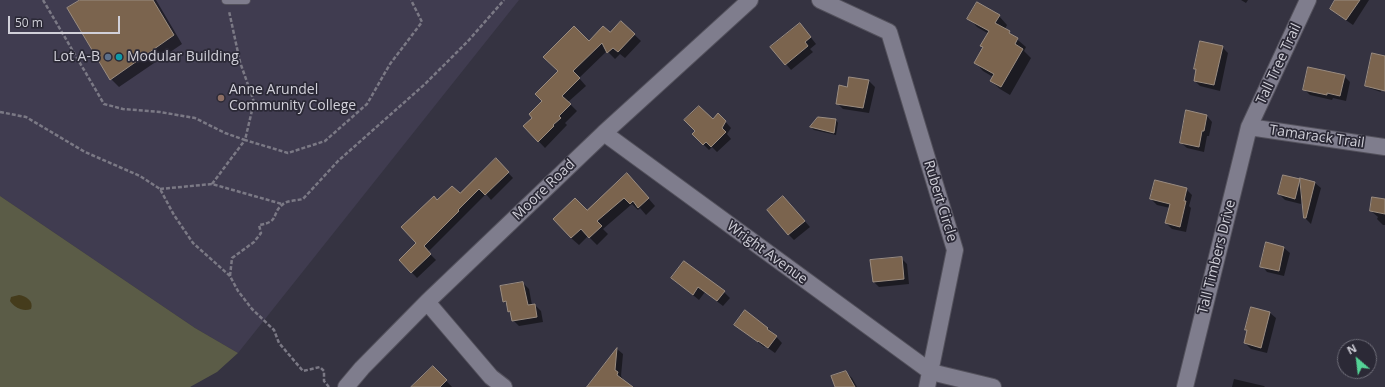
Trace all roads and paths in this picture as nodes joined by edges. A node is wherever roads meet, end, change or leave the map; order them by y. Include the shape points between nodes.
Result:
1 (43, 0) edge
2 (226, 0) edge
3 (246, 0) edge
4 (411, 0) edge
5 (504, 0) edge
6 (750, 0) edge
7 (820, 0) edge
8 (1308, 0) edge
9 (0, 112) edge
10 (1250, 127) junction
11 (604, 133) junction
12 (245, 140) junction
13 (1385, 147) edge
14 (212, 184) junction
15 (160, 189) junction
16 (282, 204) junction
17 (230, 276) junction
18 (427, 302) junction
19 (929, 380) edge
20 (329, 387) edge
21 (346, 387) edge
22 (504, 387) edge
23 (993, 387) edge
24 (1185, 387) edge

1 - 12 path via 104,104 123,109 195,118
2 - 3 lane
2 - 12 path via 240,62 254,102
4 - 12 path via 422,22 390,64 367,104 326,141 288,153
5 - 16 path via 425,84 338,161 303,199
6 - 11 street, Moore Road
7 - 19 street, Rubert Circle via 889,32 955,250
8 - 10 street, Tall Tree Trail
9 - 15 path via 26,117 85,152 140,176
10 - 13 street, Tamarack Trail
10 - 24 street, Tall Timbers Drive
11 - 18 street, Moore Road
11 - 19 street, Wright Avenue
12 - 14 path
14 - 15 path
14 - 16 path
15 - 17 path via 193,243
16 - 17 path via 275,218 269,223 259,225 261,233 254,242 232,258
17 - 20 path via 252,309 274,330 279,343 292,359 303,371 320,367 324,371 324,381
18 - 21 street, Moore Road
18 - 22 street via 491,377
19 - 23 street

